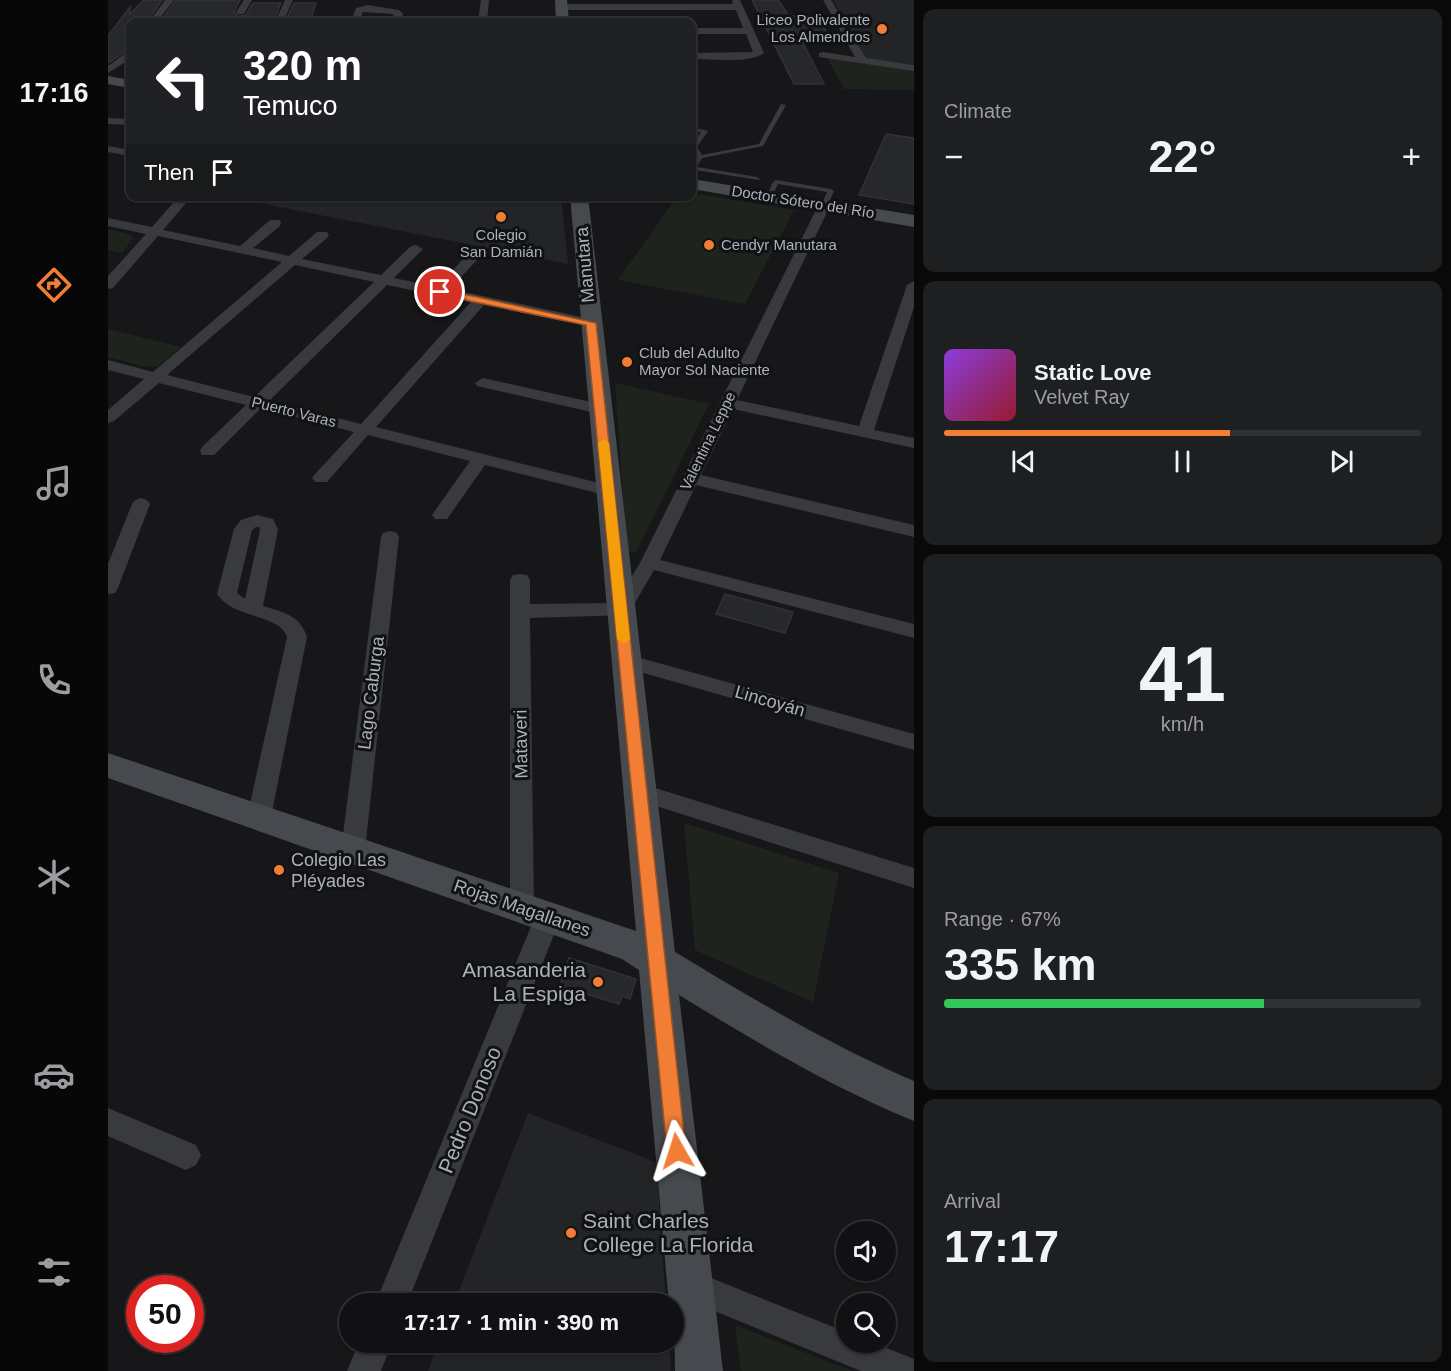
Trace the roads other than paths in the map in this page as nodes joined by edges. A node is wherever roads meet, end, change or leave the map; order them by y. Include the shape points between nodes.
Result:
1 (170, 0) edge
2 (248, 0) edge
3 (289, 0) edge
4 (485, 0) edge
5 (827, 0) edge
6 (561, 4) edge
7 (641, 4) edge
8 (737, 4) edge
9 (241, 12) dead end
10 (156, 18) edge
11 (281, 18) edge
12 (356, 18) edge
13 (397, 18) edge
14 (483, 18) edge
15 (696, 31) edge
16 (750, 31) junction
17 (823, 55) dead end
18 (696, 56) edge
19 (126, 58) edge
20 (862, 60) junction
21 (914, 68) edge
22 (108, 70) edge
23 (108, 80) edge
24 (126, 83) edge
25 (783, 105) dead end
26 (108, 121) edge
27 (126, 122) edge
28 (696, 130) edge
29 (696, 144) edge
30 (108, 149) edge
31 (696, 150) edge
32 (126, 152) edge
33 (700, 157) junction
34 (696, 166) edge
35 (696, 174) edge
36 (696, 175) edge
37 (757, 179) dead end
38 (182, 201) edge
39 (579, 201) edge
40 (824, 206) junction
41 (914, 221) edge
42 (108, 222) edge
43 (275, 223) dead end
44 (156, 232) junction
45 (322, 236) dead end
46 (416, 249) dead end
47 (243, 250) junction
48 (470, 260) dead end
49 (293, 261) junction
50 (384, 280) junction
51 (108, 285) edge
52 (914, 285) edge
53 (440, 292) junction
54 (481, 300) junction
55 (591, 323) junction
56 (108, 365) edge
57 (157, 377) junction
58 (483, 383) dead end
59 (257, 402) junction
60 (727, 403) junction
61 (600, 409) junction
62 (108, 418) edge
63 (365, 430) junction
64 (866, 433) junction
65 (914, 443) edge
66 (208, 451) dead end
67 (481, 458) junction
68 (321, 478) dead end
69 (690, 478) junction
70 (609, 491) junction
71 (141, 504) dead end
72 (441, 515) dead end
73 (914, 531) edge
74 (390, 537) dead end
75 (649, 563) junction
76 (520, 580) dead end
77 (108, 588) edge
78 (252, 610) dead end
79 (621, 610) junction
80 (520, 611) junction
81 (914, 631) edge
82 (626, 661) junction
83 (914, 742) edge
84 (108, 765) edge
85 (639, 792) junction
86 (259, 818) junction
87 (353, 850) junction
88 (914, 879) edge
89 (535, 912) junction
90 (656, 960) junction
91 (914, 1101) edge
92 (108, 1122) edge
93 (186, 1155) dead end
94 (691, 1286) junction
95 (395, 1293) edge
96 (371, 1353) edge
97 (364, 1371) edge
98 (699, 1371) edge
99 (902, 1371) edge

1 - 10 street
2 - 9 street
3 - 11 street
4 - 14 street
5 - 20 street
6 - 7 street
7 - 8 street
8 - 16 street
12 - 13 street via 359,10 368,8 398,13
15 - 16 street
16 - 18 street via 759,52 756,55
17 - 20 street
19 - 22 street
20 - 21 street
23 - 24 main road
25 - 33 lane via 761,145
26 - 27 street
28 - 29 lane via 705,131
30 - 32 street
31 - 33 lane
33 - 34 lane
35 - 37 lane
36 - 40 main road, Doctor Sótero del Río via 769,197
38 - 44 street
39 - 55 main road, Manutara
40 - 41 main road, Doctor Sótero del Río
40 - 60 street, Valentina Leppe
42 - 44 street
43 - 47 street
44 - 47 street
44 - 51 street
45 - 49 street
46 - 50 street
47 - 49 street
48 - 53 street
49 - 50 street
49 - 57 street
50 - 53 street
50 - 59 street
52 - 64 street
53 - 54 street
54 - 55 street
54 - 63 street
55 - 61 main road, Manutara
56 - 57 street, Puerto Varas
57 - 59 street, Puerto Varas
57 - 62 street
58 - 61 street
59 - 63 street, Puerto Varas
59 - 66 street
60 - 64 street
60 - 69 street, Valentina Leppe
61 - 70 main road, Manutara
63 - 67 street, Puerto Varas
63 - 68 street
64 - 65 street
67 - 70 street, Puerto Varas
67 - 72 street
69 - 73 street
69 - 75 street, Valentina Leppe
70 - 79 main road, Manutara
71 - 77 street
74 - 87 street, Lago Caburga
75 - 79 street, Valentina Leppe
75 - 81 street
76 - 80 street, Mataveri
78 - 86 street via 289,623 297,632
79 - 80 street
79 - 82 main road, Manutara
80 - 89 street, Mataveri
82 - 83 street, Lincoyán
82 - 85 main road, Manutara
84 - 86 main road, Rojas Magallanes
85 - 88 street
85 - 90 main road, Manutara
86 - 87 main road, Rojas Magallanes
87 - 89 main road, Rojas Magallanes
89 - 90 main road, Rojas Magallanes via 633,947
89 - 95 street, Pedro Donoso
90 - 91 main road, Rojas Magallanes via 786,1040
90 - 94 main road, Manutara
92 - 93 street
94 - 98 main road, Manutara
94 - 99 street
96 - 97 street

